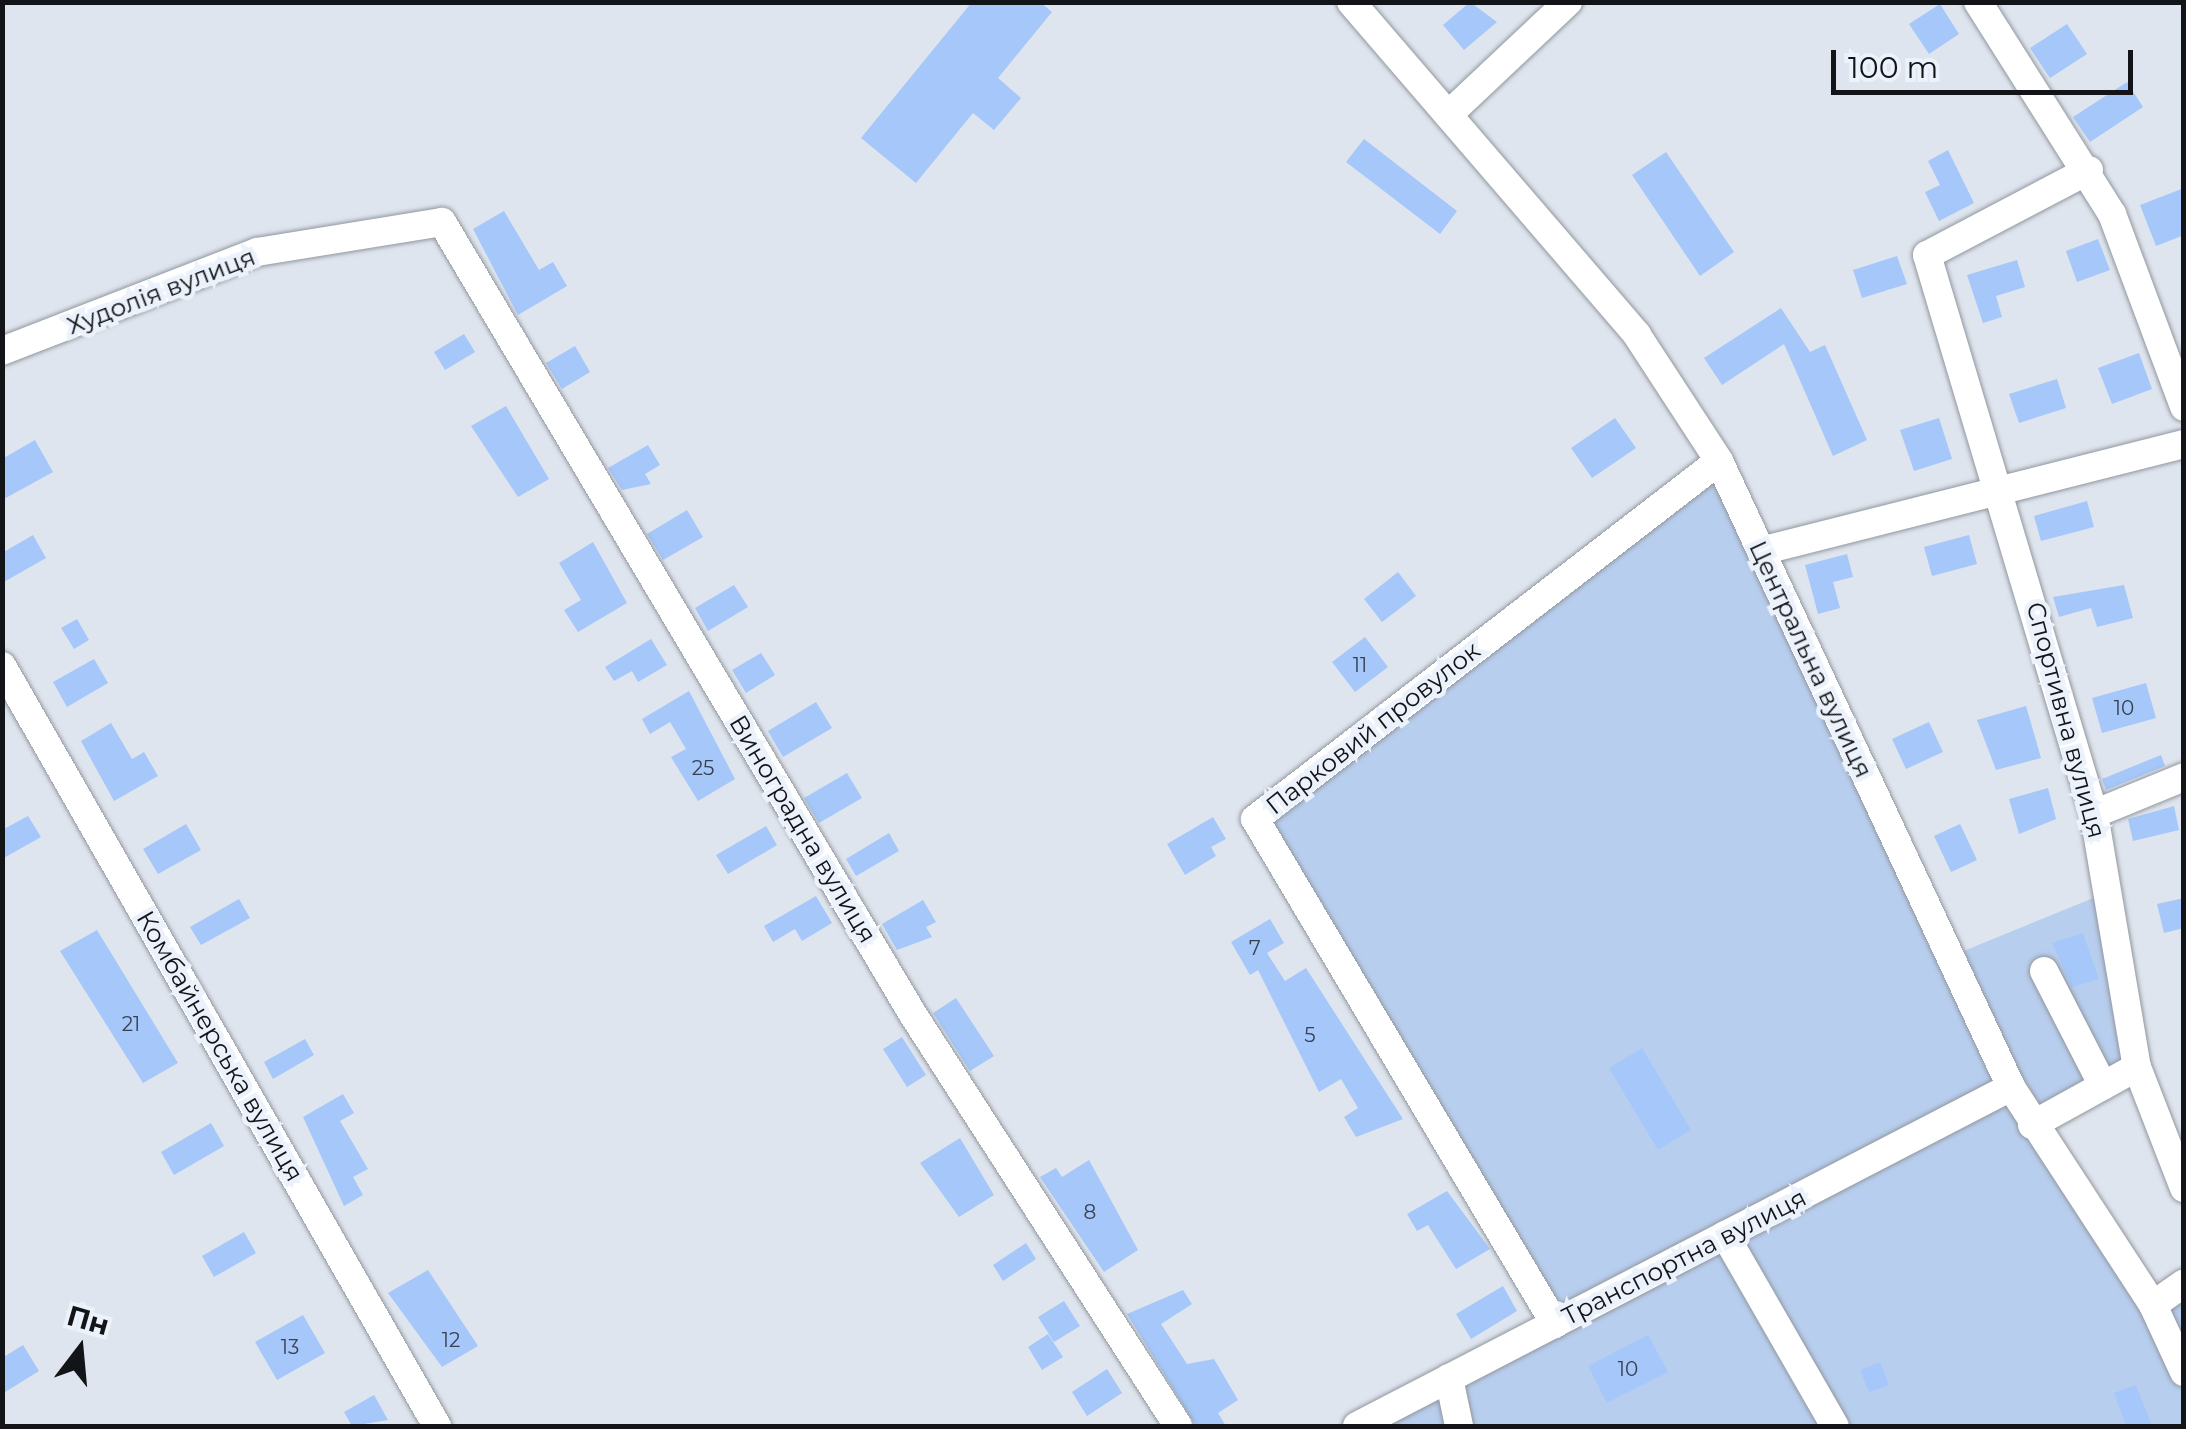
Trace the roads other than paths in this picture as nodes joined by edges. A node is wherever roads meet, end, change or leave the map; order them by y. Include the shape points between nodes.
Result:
1 (1351, 2) edge
2 (1568, 2) edge
3 (1978, 2) edge
4 (1448, 115) junction
5 (2089, 170) junction
6 (442, 222) joint
7 (2, 351) edge
8 (2184, 407) edge
9 (2184, 444) edge
10 (1718, 461) junction
11 (2002, 487) junction
12 (1761, 551) junction
13 (2, 666) edge
14 (2184, 777) edge
15 (2094, 814) junction
16 (2044, 971) dead end
17 (2138, 1067) junction
18 (2102, 1086) junction
19 (2010, 1087) junction
20 (2032, 1125) junction
21 (2184, 1188) edge
22 (1725, 1235) junction
23 (2184, 1283) edge
24 (2153, 1305) junction
25 (1554, 1324) junction
26 (2184, 1372) edge
27 (1450, 1378) junction
28 (437, 1426) edge
29 (1178, 1426) edge
30 (1357, 1426) edge
31 (1459, 1426) edge
32 (1835, 1426) edge

1 - 4 street, Центральна вулиця
2 - 4 street
3 - 5 street
4 - 10 street, Центральна вулиця via 1637,335
5 - 8 street
5 - 11 street, Спортивна вулиця via 1928,255
6 - 7 street, Худолія вулиця via 257,252
6 - 29 street, Виноградна вулиця via 912,1013
9 - 11 street
10 - 12 street, Центральна вулиця
10 - 25 street, Парковий провулок via 1255,819
11 - 12 street
11 - 15 street, Спортивна вулиця
12 - 19 street, Центральна вулиця
13 - 28 street, Комбайнерська вулиця
14 - 15 street
15 - 17 street, Спортивна вулиця
16 - 18 street
17 - 18 street
17 - 21 street, Спортивна вулиця
18 - 20 street
19 - 20 street, Центральна вулиця
19 - 22 street, Транспортна вулиця
20 - 24 street, Центральна вулиця
22 - 25 street, Транспортна вулиця
22 - 32 street
23 - 24 street
24 - 26 street, Центральна вулиця
25 - 27 street, Транспортна вулиця
27 - 30 street, Транспортна вулиця
27 - 31 street

